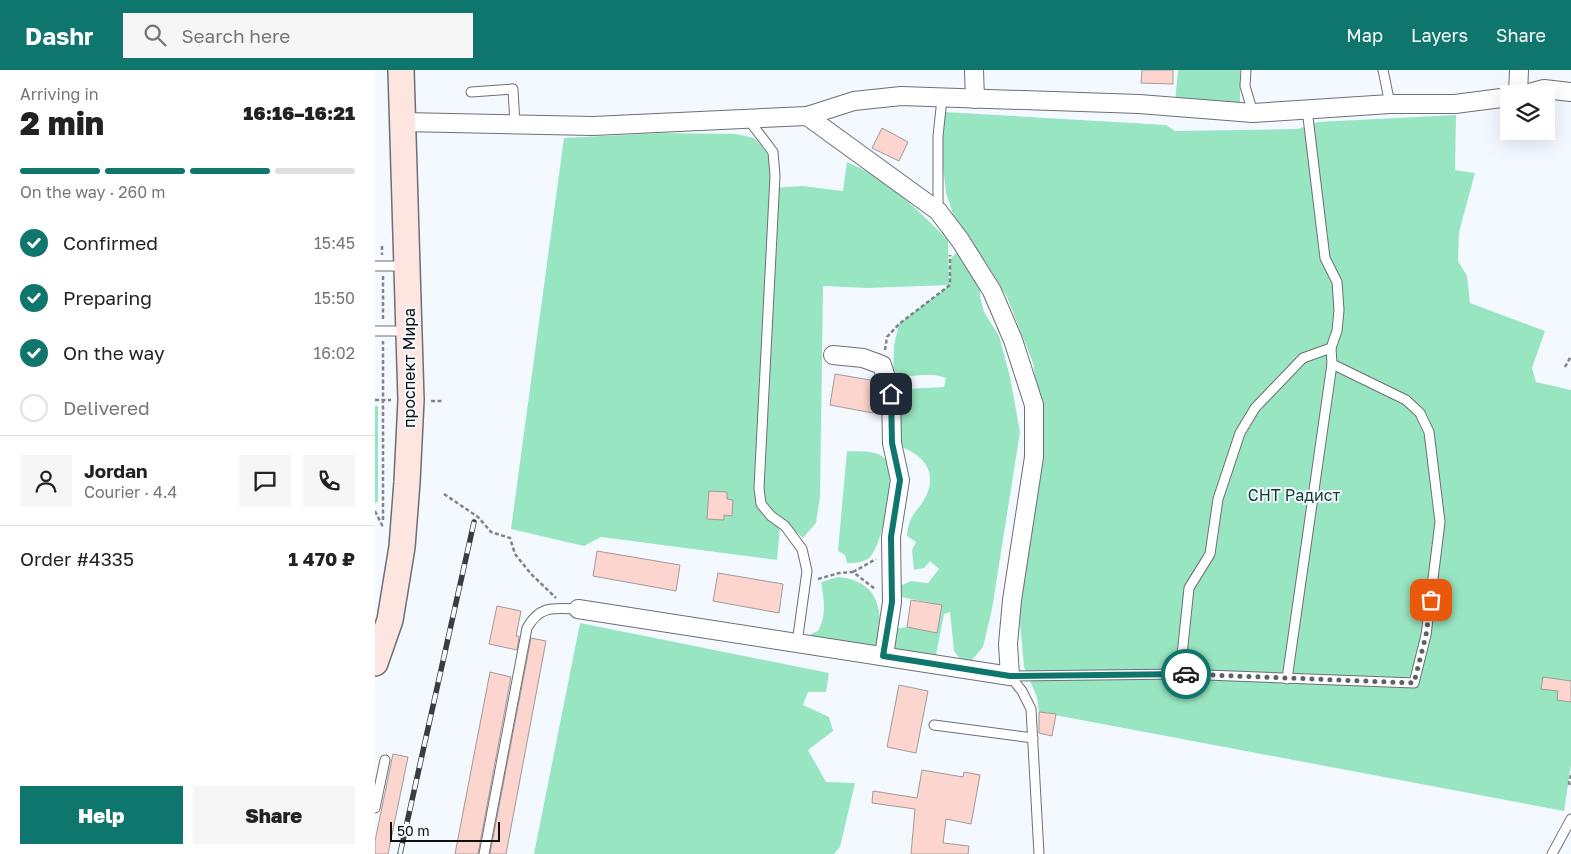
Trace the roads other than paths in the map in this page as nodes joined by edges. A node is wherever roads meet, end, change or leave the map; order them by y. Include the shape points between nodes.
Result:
1 (401, 70) edge
2 (975, 70) edge
3 (1246, 70) edge
4 (1383, 70) edge
5 (1519, 70) edge
6 (1518, 85) edge
7 (1555, 90) edge
8 (471, 92) dead end
9 (1571, 92) edge
10 (975, 98) junction
11 (1500, 98) edge
12 (943, 99) junction
13 (1390, 104) junction
14 (1307, 109) junction
15 (1253, 113) junction
16 (807, 116) junction
17 (747, 119) junction
18 (403, 122) junction
19 (515, 125) junction
20 (938, 212) junction
21 (379, 266) edge
22 (408, 266) junction
23 (379, 331) edge
24 (409, 331) junction
25 (1331, 348) junction
26 (833, 355) dead end
27 (1332, 364) junction
28 (573, 609) joint
29 (797, 643) junction
30 (883, 656) junction
31 (375, 663) edge
32 (1179, 674) junction
33 (1010, 676) junction
34 (1287, 678) junction
35 (934, 725) dead end
36 (1033, 738) junction
37 (385, 760) dead end
38 (375, 808) edge
39 (1571, 820) edge
40 (484, 854) edge
41 (1039, 854) edge
42 (1553, 854) edge

1 - 18 street, проспект Мира
2 - 10 street
3 - 15 lane via 1245,86
4 - 13 lane
5 - 6 street
7 - 9 street
8 - 19 lane via 513,89
10 - 12 street
10 - 15 street via 1139,104
11 - 13 street via 1455,104
12 - 16 street via 901,96 854,101
12 - 20 lane via 938,136
13 - 14 street
14 - 15 street
14 - 25 lane via 1325,258 1337,282 1337,331
16 - 17 street
16 - 20 street
17 - 19 street via 593,126
17 - 29 lane via 773,152 775,176 759,488 761,504 785,526 802,549 807,571
18 - 19 street
18 - 22 street, проспект Мира
20 - 33 street via 992,291 1013,340 1034,405 1034,457 1012,600
21 - 22 lane
22 - 24 street, проспект Мира
23 - 24 lane
24 - 31 street, проспект Мира via 411,400 402,547 390,620
25 - 27 lane
25 - 32 lane via 1303,358 1255,408 1240,433 1217,499 1210,554 1189,588
26 - 30 street via 863,358 882,365 891,394 892,443 900,480 891,537 892,602
27 - 34 lane
27 - 34 lane via 1406,400 1420,413 1429,432 1440,522 1436,566 1426,635 1414,683
28 - 29 street
28 - 40 lane via 545,610 533,616 527,628
29 - 30 street
30 - 33 street
32 - 33 lane
32 - 34 lane
33 - 36 lane via 1022,690 1031,709
35 - 36 lane
36 - 41 lane
37 - 38 lane
39 - 42 lane

